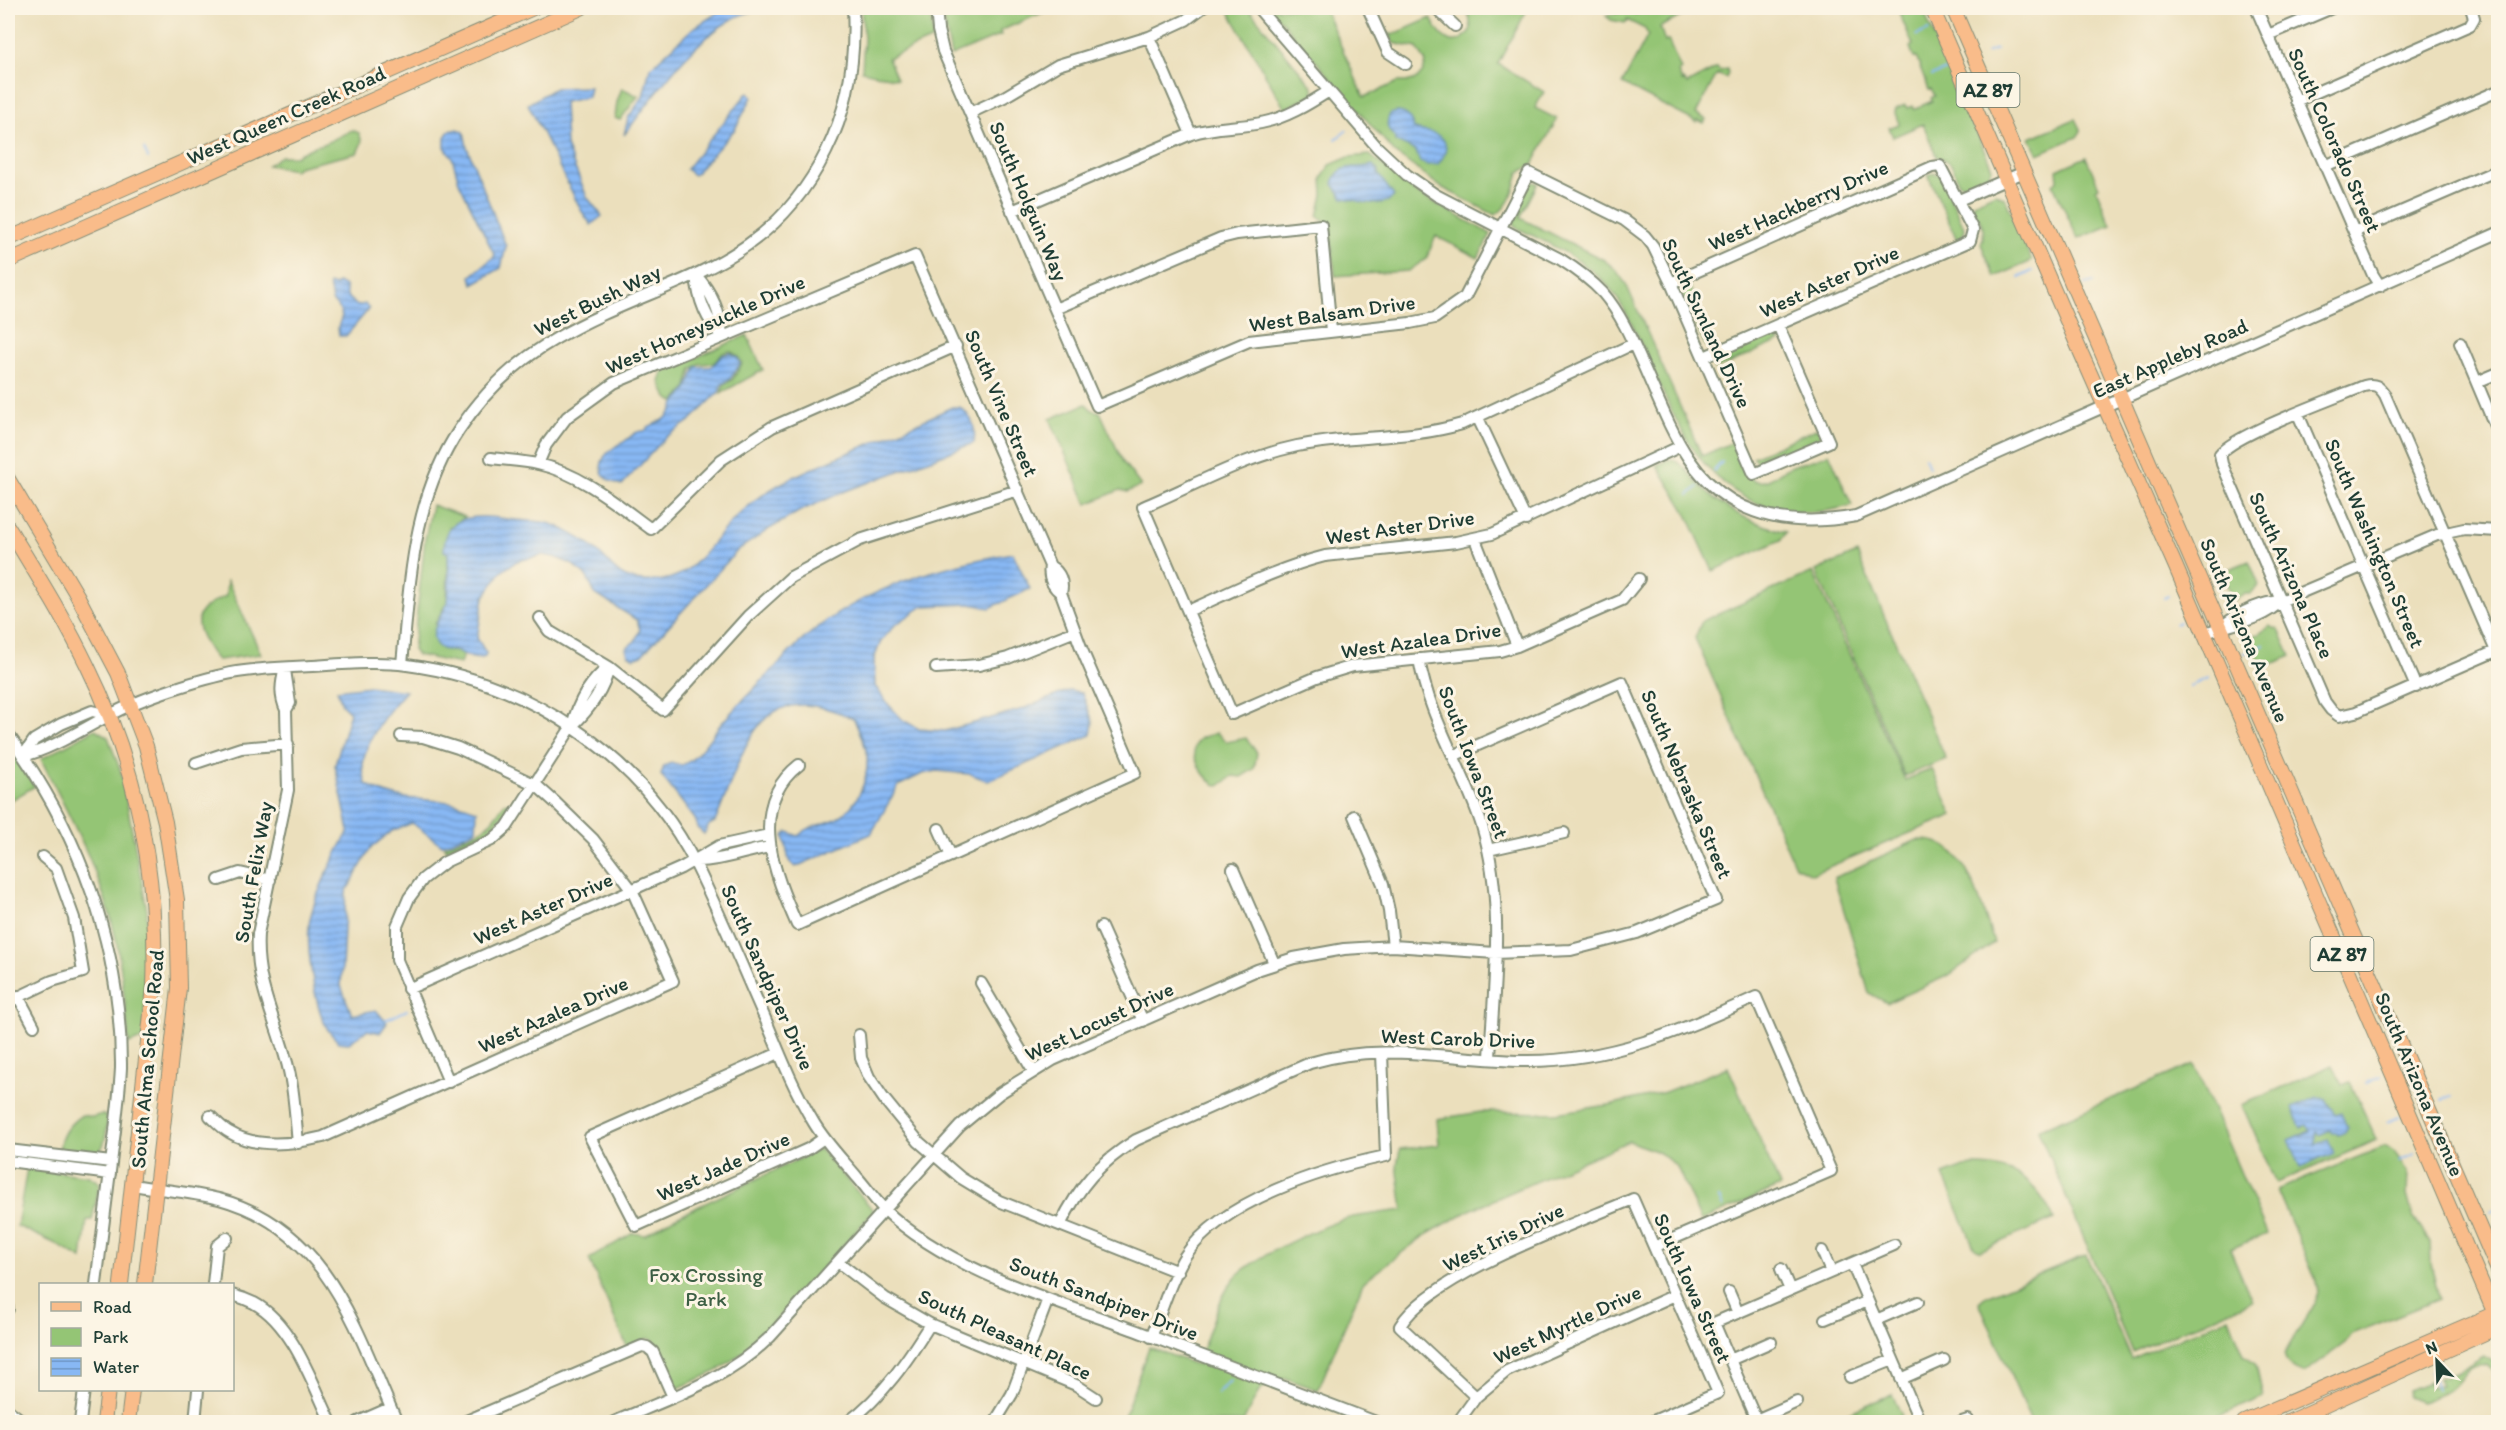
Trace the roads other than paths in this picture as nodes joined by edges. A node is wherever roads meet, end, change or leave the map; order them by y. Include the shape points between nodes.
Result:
1 (533, 8) edge
2 (581, 8) edge
3 (853, 8) edge
4 (936, 8) edge
5 (1202, 8) edge
6 (1258, 8) edge
7 (1368, 8) edge
8 (1436, 8) edge
9 (1932, 8) edge
10 (1953, 8) edge
11 (2256, 8) edge
12 (2332, 8) edge
13 (2473, 13) edge
14 (1455, 26) dead end
15 (2268, 35) junction
16 (1149, 37) junction
17 (1406, 64) dead end
18 (1329, 91) junction
19 (2499, 91) edge
20 (2296, 101) junction
21 (970, 113) junction
22 (1191, 134) junction
23 (2325, 166) junction
24 (2499, 170) edge
25 (2024, 172) junction
26 (2006, 179) junction
27 (110, 194) junction
28 (1959, 200) junction
29 (1012, 211) junction
30 (1500, 229) junction
31 (2354, 232) junction
32 (2499, 233) edge
33 (8, 239) edge
34 (41, 246) junction
35 (915, 256) joint
36 (8, 261) edge
37 (696, 275) junction
38 (1671, 283) junction
39 (2380, 286) junction
40 (1055, 309) junction
41 (1778, 325) junction
42 (1331, 331) junction
43 (722, 336) junction
44 (2460, 343) dead end
45 (1633, 344) junction
46 (956, 346) junction
47 (1704, 357) junction
48 (2499, 372) edge
49 (2477, 382) junction
50 (2123, 400) junction
51 (1097, 406) joint
52 (2105, 408) junction
53 (2298, 414) junction
54 (1478, 418) junction
55 (2499, 433) edge
56 (1681, 446) junction
57 (491, 458) dead end
58 (538, 464) junction
59 (8, 479) edge
60 (1018, 489) junction
61 (1526, 520) junction
62 (8, 527) edge
63 (2499, 531) edge
64 (2445, 532) junction
65 (1475, 539) junction
66 (2364, 566) junction
67 (1639, 579) dead end
68 (2281, 601) junction
69 (1188, 611) junction
70 (540, 618) dead end
71 (2221, 627) junction
72 (1075, 631) junction
73 (2203, 634) junction
74 (1517, 646) junction
75 (2498, 652) edge
76 (1419, 659) junction
77 (402, 664) junction
78 (609, 667) junction
79 (285, 668) junction
80 (936, 668) dead end
81 (2416, 687) junction
82 (132, 705) junction
83 (109, 715) junction
84 (572, 726) junction
85 (8, 734) edge
86 (401, 736) dead end
87 (288, 744) junction
88 (23, 756) junction
89 (1453, 756) junction
90 (196, 763) dead end
91 (799, 765) dead end
92 (536, 785) junction
93 (1354, 816) dead end
94 (939, 829) dead end
95 (1564, 833) dead end
96 (769, 835) junction
97 (770, 847) junction
98 (727, 850) junction
99 (1488, 850) junction
100 (951, 856) junction
101 (43, 857) dead end
102 (694, 861) junction
103 (1233, 869) dead end
104 (219, 880) dead end
105 (270, 880) junction
106 (632, 890) junction
107 (1716, 900) joint
108 (1101, 927) dead end
109 (1393, 946) junction
110 (1495, 953) junction
111 (1274, 963) junction
112 (981, 983) dead end
113 (408, 990) junction
114 (18, 996) junction
115 (8, 1002) edge
116 (1143, 1021) junction
117 (34, 1026) dead end
118 (859, 1035) dead end
119 (779, 1053) junction
120 (1382, 1053) junction
121 (1490, 1058) junction
122 (1033, 1071) junction
123 (449, 1082) junction
124 (210, 1116) dead end
125 (824, 1138) junction
126 (298, 1143) junction
127 (8, 1150) edge
128 (934, 1155) junction
129 (36, 1160) junction
130 (8, 1161) edge
131 (110, 1168) junction
132 (133, 1185) junction
133 (157, 1189) junction
134 (1633, 1199) joint
135 (885, 1210) junction
136 (1060, 1225) junction
137 (227, 1238) dead end
138 (1894, 1245) dead end
139 (1654, 1247) junction
140 (1822, 1251) dead end
141 (838, 1262) junction
142 (1852, 1264) junction
143 (1781, 1269) dead end
144 (2499, 1270) edge
145 (1178, 1272) junction
146 (1832, 1272) junction
147 (96, 1283) edge
148 (121, 1283) edge
149 (145, 1283) edge
150 (213, 1283) edge
151 (1790, 1290) junction
152 (1729, 1292) dead end
153 (1675, 1295) junction
154 (234, 1296) edge
155 (1048, 1299) junction
156 (1868, 1301) junction
157 (1918, 1302) dead end
158 (1738, 1313) junction
159 (2497, 1315) edge
160 (1824, 1319) dead end
161 (1876, 1320) junction
162 (930, 1324) junction
163 (2499, 1327) edge
164 (1151, 1337) junction
165 (1771, 1342) dead end
166 (1730, 1360) junction
167 (1893, 1360) junction
168 (1944, 1360) dead end
169 (1025, 1363) junction
170 (1850, 1377) dead end
171 (1901, 1378) junction
172 (84, 1391) edge
173 (108, 1391) edge
174 (132, 1391) edge
175 (198, 1391) edge
176 (673, 1397) junction
177 (1476, 1397) junction
178 (1096, 1398) dead end
179 (1797, 1402) dead end
180 (390, 1408) junction
181 (8, 1410) edge
182 (21, 1420) dead end
183 (1757, 1421) edge
184 (80, 1422) edge
185 (104, 1422) edge
186 (128, 1422) edge
187 (195, 1422) edge
188 (331, 1422) edge
189 (358, 1422) edge
190 (397, 1422) edge
191 (464, 1422) edge
192 (614, 1422) edge
193 (848, 1422) edge
194 (995, 1422) edge
195 (1376, 1422) edge
196 (1458, 1422) edge
197 (1651, 1422) edge
198 (1920, 1422) edge
199 (2244, 1422) edge
200 (2288, 1422) edge

1 - 27 main road, West Queen Creek Road
2 - 34 main road, West Queen Creek Road
3 - 37 street, West Bush Way via 854,46 848,93 817,169 766,231 724,261
4 - 21 street, South Holguin Way via 943,51
5 - 16 street
6 - 18 street, East Appleby Road
7 - 17 street via 1388,52
8 - 14 street
9 - 26 main road, AZ 87
10 - 25 main road, South Arizona Avenue / AZ 87
11 - 15 street, South Colorado Street
12 - 15 street
13 - 20 street via 2470,25
15 - 20 street, South Colorado Street
16 - 21 street via 1058,65
16 - 22 street
18 - 22 street via 1273,120
18 - 30 street, East Appleby Road via 1377,147 1416,183
19 - 23 street
20 - 23 street, South Colorado Street
21 - 29 street, South Holguin Way
22 - 29 street
23 - 31 street, South Colorado Street
24 - 31 street
25 - 26 street
25 - 50 main road, South Arizona Avenue / AZ 87
26 - 28 street
26 - 52 main road, AZ 87
27 - 33 main road, West Queen Creek Road
27 - 34 main road via 44,233
28 - 38 street, West Hackberry Drive via 1940,166 1932,167
28 - 41 street, West Aster Drive via 1973,230 1970,241
29 - 40 street, South Holguin Way
30 - 38 street, South Sunland Drive via 1529,173 1635,227 1653,246
30 - 42 street, West Balsam Drive via 1465,297 1448,311 1417,322
30 - 45 street, East Appleby Road via 1560,259 1587,278 1614,307
31 - 39 street, South Colorado Street
32 - 39 street, East Appleby Road
34 - 36 main road, West Queen Creek Road
35 - 43 street, West Honeysuckle Drive
35 - 46 street, South Vine Street
37 - 43 street via 708,288 721,320
37 - 77 street, West Bush Way via 584,323 546,344 506,375 467,418 438,467 420,518
38 - 47 street, South Sunland Drive
39 - 50 street, East Appleby Road
40 - 42 street via 1221,238 1321,225
40 - 51 street, South Holguin Way
41 - 47 street, West Aster Drive
41 - 47 street, South Sunland Drive via 1829,442 1754,474
42 - 51 street, West Balsam Drive via 1249,341
43 - 58 street, West Honeysuckle Drive via 614,383 581,405 551,438
44 - 49 street
45 - 54 street
45 - 56 street, East Appleby Road
46 - 58 street via 772,426 722,460 651,529 599,491
46 - 60 street, South Vine Street
48 - 49 street
49 - 55 street
50 - 52 street, East Appleby Road
50 - 71 main road, South Arizona Avenue / AZ 87
52 - 56 street, East Appleby Road via 1856,516 1803,522 1765,515 1739,504 1709,482
52 - 73 main road, South Arizona Avenue / AZ 87
53 - 64 street via 2364,386 2379,386
53 - 66 street, South Washington Street
53 - 68 street, South Arizona Place via 2226,447 2220,454
54 - 61 street
54 - 69 street via 1431,432 1318,443 1278,451 1143,507
56 - 61 street, West Aster Drive
57 - 58 street
59 - 82 main road, South Alma School Road via 94,626
60 - 72 street, South Vine Street via 1050,566 1057,570
60 - 78 street via 860,540 791,577 748,616 663,710
61 - 65 street, West Aster Drive
62 - 83 main road, South Alma School Road via 73,637
63 - 64 street
64 - 66 street
64 - 75 street
65 - 69 street, West Aster Drive via 1325,556 1286,568
65 - 74 street
66 - 68 street
66 - 81 street, South Washington Street
67 - 74 street, West Azalea Drive via 1622,600
68 - 71 street via 2272,610 2237,625
68 - 81 street, South Arizona Place via 2325,702 2338,716 2347,716
69 - 76 street, West Azalea Drive via 1232,714 1332,672
70 - 78 street via 549,631
71 - 73 street
71 - 144 main road, South Arizona Avenue / AZ 87
72 - 80 street via 1008,658
72 - 100 street, South Vine Street via 1135,773
73 - 159 main road, South Arizona Avenue / AZ 87
74 - 76 street, West Azalea Drive
75 - 81 street
76 - 89 street, South Iowa Street via 1424,690
77 - 79 street, South Sandpiper Drive
77 - 84 street, South Sandpiper Drive via 453,674 499,689
78 - 84 street via 597,676 576,710
79 - 82 street, South Sandpiper Drive via 210,678
79 - 87 street, South Felix Way via 281,684
82 - 83 street, South Sandpiper Drive
82 - 133 main road, South Alma School Road via 160,798 177,900 177,1012
83 - 88 street, South Sandpiper Drive via 92,711 62,724 34,740
83 - 132 main road, South Alma School Road via 124,754 141,821 155,938 153,1008
84 - 92 street
84 - 102 street, South Sandpiper Drive via 641,786
85 - 88 street
86 - 92 street via 423,737 458,748
87 - 90 street via 241,748
87 - 105 street, South Felix Way via 288,790
88 - 131 street via 76,850 94,897 109,956 118,1011 121,1069
89 - 99 street, South Iowa Street via 1482,825
89 - 107 street, South Nebraska Street via 1622,682
91 - 96 street via 779,786
92 - 106 street via 594,839
92 - 113 street via 507,827 492,840 445,862 423,879 409,898 397,926 395,946
93 - 109 street via 1383,884
94 - 100 street
95 - 99 street
96 - 97 street
96 - 98 street, West Aster Drive
97 - 98 street, West Aster Drive
97 - 100 street via 777,879 796,925
98 - 102 street, West Aster Drive via 711,862
99 - 110 street, South Iowa Street via 1495,891
101 - 114 street via 56,868 74,918 82,972
102 - 106 street, West Aster Drive
102 - 119 street, South Sandpiper Drive
103 - 111 street
104 - 105 street via 240,873
105 - 126 street, South Felix Way via 258,934 258,964 290,1074
106 - 113 street, West Aster Drive
106 - 123 street, West Azalea Drive via 673,981
107 - 110 street, West Locust Drive via 1637,933 1593,945 1551,952
108 - 116 street
109 - 110 street, West Locust Drive
109 - 111 street, West Locust Drive via 1334,950
110 - 121 street, South Iowa Street
111 - 116 street, West Locust Drive
112 - 122 street
113 - 123 street
114 - 115 street
114 - 117 street
116 - 122 street, West Locust Drive
118 - 128 street via 861,1058 869,1077 900,1122
119 - 125 street, South Sandpiper Drive
119 - 125 street, West Jade Drive via 590,1137 636,1226 808,1149
120 - 121 street, West Carob Drive via 1412,1051
120 - 136 street, West Carob Drive via 1329,1058 1310,1064 1136,1140 1116,1152 1088,1178
120 - 145 street via 1386,1156 1332,1168 1244,1206 1201,1237
121 - 139 street, West Carob Drive via 1560,1060 1629,1047 1689,1028 1756,997 1831,1171
122 - 128 street, West Locust Drive via 981,1108
123 - 126 street, West Azalea Drive via 323,1137
124 - 126 street, West Azalea Drive via 242,1138
125 - 135 street, South Sandpiper Drive
127 - 129 street
128 - 135 street, West Locust Drive
128 - 136 street via 961,1178 999,1201
129 - 130 street
129 - 131 street
131 - 147 street
132 - 133 street
132 - 148 main road, South Alma School Road
133 - 149 main road, South Alma School Road
133 - 180 street via 232,1204 276,1226 304,1249 331,1279 343,1300
134 - 139 street, South Iowa Street
134 - 177 street, West Iris Drive via 1480,1265 1430,1296 1400,1326
135 - 141 street, West Locust Drive
135 - 155 street, South Sandpiper Drive via 971,1267
136 - 145 street
137 - 150 street via 217,1246
138 - 142 street
139 - 153 street, South Iowa Street
140 - 146 street
141 - 162 street, South Pleasant Place via 885,1298
141 - 176 street, West Locust Drive via 771,1337 744,1361
142 - 146 street
142 - 156 street
143 - 151 street
145 - 164 street
146 - 151 street
151 - 158 street
152 - 158 street
153 - 177 street, West Myrtle Drive via 1524,1362
153 - 197 street, South Iowa Street via 1718,1393
154 - 188 street via 255,1304 283,1328
155 - 164 street, South Sandpiper Drive
155 - 169 street
156 - 160 street
156 - 161 street
157 - 161 street
158 - 166 street via 1714,1323
159 - 199 main road
161 - 167 street
162 - 169 street, South Pleasant Place
162 - 193 street via 901,1369
163 - 200 main road
164 - 195 street, South Sandpiper Drive
165 - 166 street
166 - 183 street
167 - 170 street
167 - 171 street
168 - 171 street
169 - 178 street, South Pleasant Place
169 - 194 street
171 - 198 street
172 - 184 street
173 - 185 main road
174 - 186 main road
175 - 187 street
176 - 191 street via 653,1352 642,1347
176 - 192 street, West Locust Drive
177 - 196 street, West Myrtle Drive
179 - 183 street
180 - 189 street
180 - 190 street
181 - 182 street

